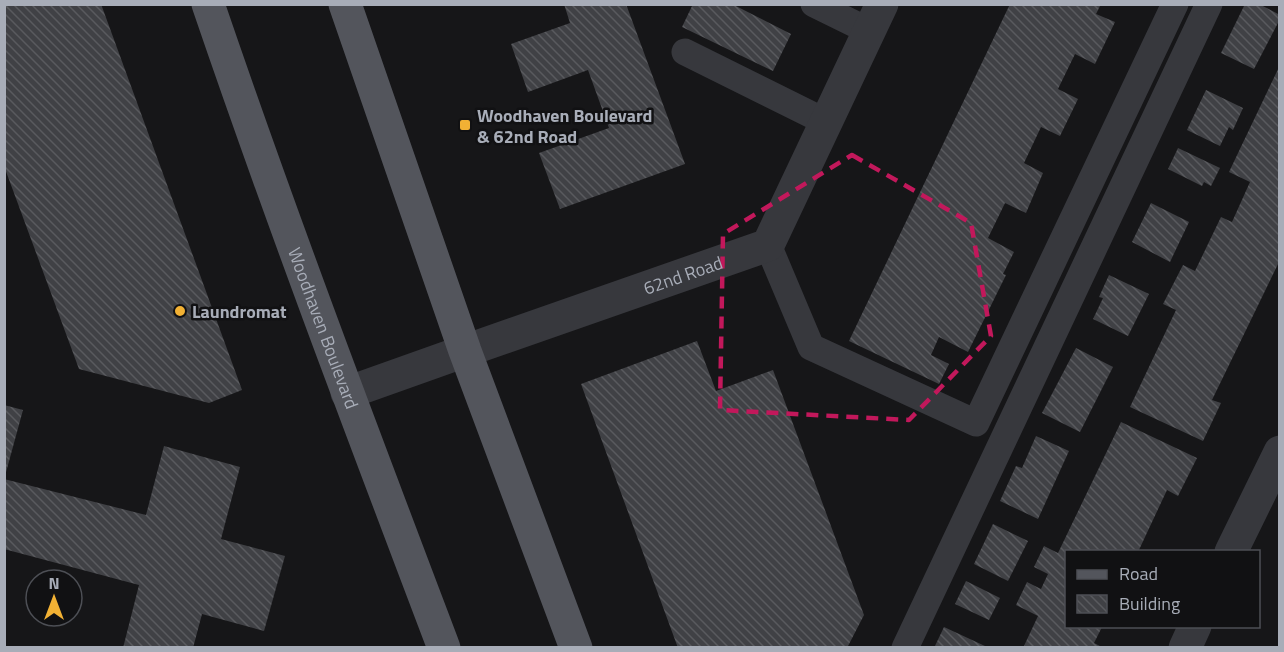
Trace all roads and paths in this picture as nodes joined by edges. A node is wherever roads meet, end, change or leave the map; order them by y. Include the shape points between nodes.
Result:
1 (208, 4) edge
2 (345, 4) edge
3 (814, 4) edge
4 (1175, 4) edge
5 (1209, 4) edge
6 (875, 18) edge
7 (685, 52) dead end
8 (826, 122) junction
9 (768, 245) junction
10 (465, 351) junction
11 (347, 393) junction
12 (1280, 452) edge
13 (1232, 550) edge
14 (1195, 628) edge
15 (444, 648) edge
16 (576, 648) edge
17 (905, 648) edge
18 (1185, 648) edge

1 - 11 main road, Woodhaven Boulevard
2 - 10 main road
3 - 6 lane
4 - 9 lane via 976,423 811,347
5 - 17 lane
6 - 8 street
7 - 8 lane
8 - 9 street
9 - 10 street, 62nd Road
10 - 11 street, 62nd Road
10 - 16 main road
11 - 15 main road, Woodhaven Boulevard
12 - 13 street
14 - 18 street

